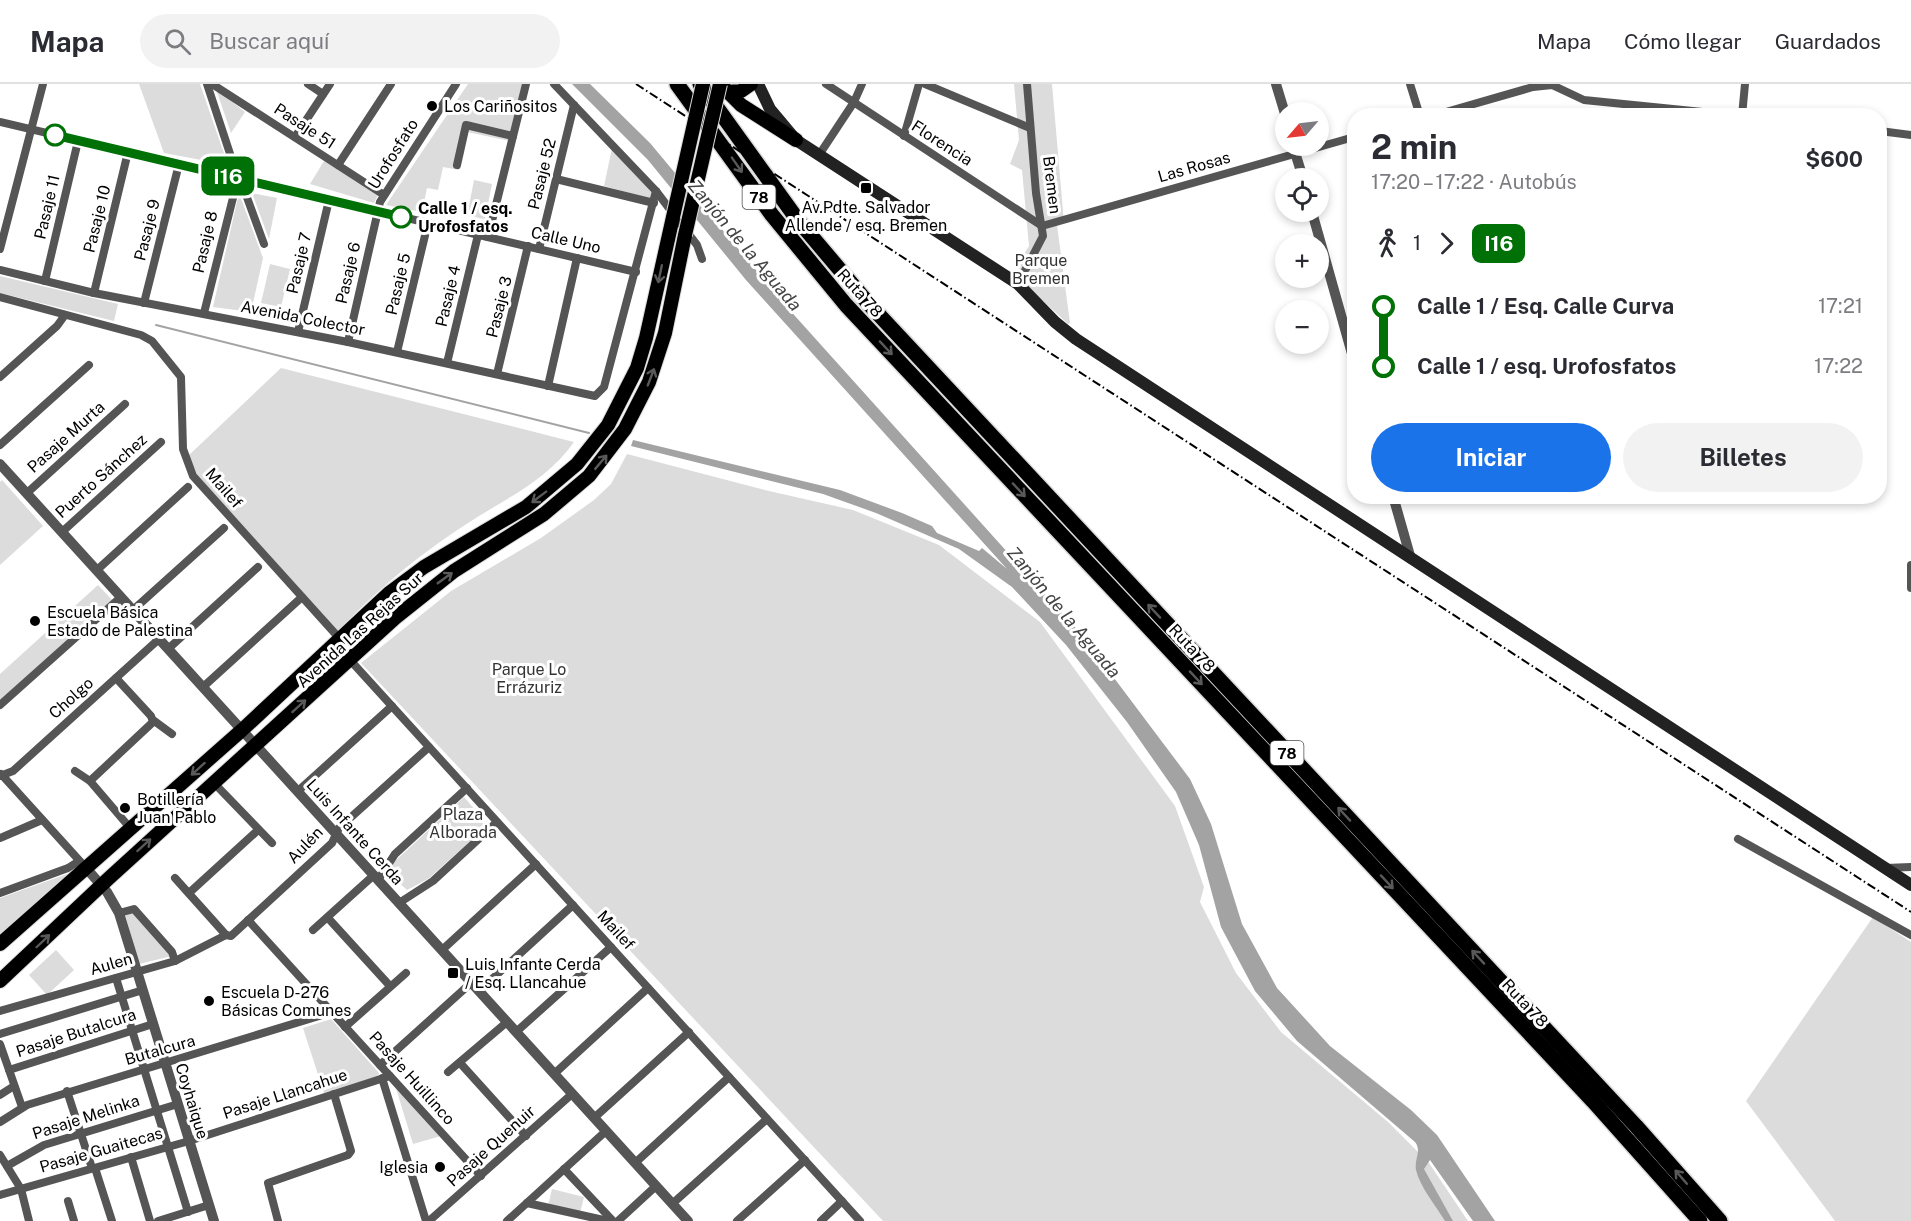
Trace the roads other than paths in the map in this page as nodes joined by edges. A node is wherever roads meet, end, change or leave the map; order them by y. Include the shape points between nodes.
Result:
1 (43, 84) edge
2 (207, 84) edge
3 (212, 84) edge
4 (308, 84) edge
5 (330, 84) edge
6 (391, 84) edge
7 (456, 84) edge
8 (526, 84) edge
9 (554, 84) edge
10 (677, 84) edge
11 (701, 84) edge
12 (751, 84) edge
13 (758, 84) edge
14 (826, 84) edge
15 (862, 84) edge
16 (919, 84) edge
17 (925, 84) edge
18 (1027, 84) edge
19 (1276, 84) edge
20 (1410, 84) edge
21 (1745, 84) edge
22 (1561, 86) edge
23 (724, 88) edge
24 (323, 94) junction
25 (854, 102) junction
26 (1281, 102) edge
27 (574, 105) junction
28 (1417, 108) edge
29 (1461, 108) edge
30 (1663, 108) edge
31 (1743, 108) edge
32 (0, 122) edge
33 (1030, 128) junction
34 (32, 130) junction
35 (1887, 132) edge
36 (1911, 135) edge
37 (513, 136) junction
38 (904, 136) junction
39 (295, 137) junction
40 (1347, 139) edge
41 (796, 140) junction
42 (78, 141) junction
43 (1329, 143) edge
44 (128, 152) junction
45 (819, 155) junction
46 (1275, 156) edge
47 (179, 164) junction
48 (338, 165) junction
49 (457, 165) dead end
50 (238, 178) junction
51 (556, 179) junction
52 (656, 191) junction
53 (381, 193) dead end
54 (329, 200) junction
55 (654, 203) junction
56 (378, 211) junction
57 (1315, 222) edge
58 (428, 223) junction
59 (1042, 226) junction
60 (478, 235) junction
61 (488, 237) junction
62 (264, 244) dead end
63 (528, 246) junction
64 (0, 249) edge
65 (539, 249) junction
66 (578, 258) junction
67 (702, 260) dead end
68 (0, 270) edge
69 (636, 272) junction
70 (45, 281) junction
71 (1018, 284) junction
72 (94, 293) junction
73 (2, 301) edge
74 (144, 303) junction
75 (204, 314) junction
76 (65, 315) junction
77 (298, 332) junction
78 (1347, 336) edge
79 (348, 342) junction
80 (398, 352) junction
81 (447, 363) junction
82 (90, 365) dead end
83 (497, 374) junction
84 (0, 377) edge
85 (548, 386) junction
86 (125, 404) dead end
87 (161, 442) dead end
88 (0, 445) edge
89 (0, 464) edge
90 (188, 487) dead end
91 (27, 493) junction
92 (1395, 504) edge
93 (224, 528) dead end
94 (62, 532) junction
95 (1411, 559) junction
96 (1911, 565) edge
97 (258, 567) dead end
98 (97, 570) junction
99 (1911, 588) edge
100 (121, 597) junction
101 (302, 597) junction
102 (133, 610) junction
103 (159, 639) junction
104 (340, 639) junction
105 (168, 649) junction
106 (350, 660) junction
107 (116, 678) junction
108 (203, 687) junction
109 (0, 705) edge
110 (392, 706) junction
111 (153, 720) junction
112 (242, 730) junction
113 (172, 734) dead end
114 (255, 745) junction
115 (429, 747) junction
116 (75, 771) dead end
117 (1, 775) edge
118 (90, 781) junction
119 (213, 782) junction
120 (467, 788) junction
121 (298, 791) junction
122 (42, 820) junction
123 (497, 822) junction
124 (131, 829) junction
125 (257, 831) junction
126 (337, 834) junction
127 (0, 838) edge
128 (1738, 839) dead end
129 (272, 843) dead end
130 (536, 864) junction
131 (83, 865) junction
132 (1911, 867) edge
133 (1885, 868) junction
134 (175, 878) dead end
135 (376, 878) junction
136 (101, 885) junction
137 (1911, 885) edge
138 (0, 893) edge
139 (189, 893) junction
140 (399, 903) junction
141 (573, 905) junction
142 (119, 913) junction
143 (328, 918) junction
144 (248, 920) junction
145 (313, 930) dead end
146 (226, 935) junction
147 (1911, 935) edge
148 (0, 944) edge
149 (611, 947) junction
150 (442, 950) junction
151 (175, 961) junction
152 (137, 972) junction
153 (406, 973) dead end
154 (116, 978) junction
155 (0, 981) edge
156 (390, 986) junction
157 (475, 987) junction
158 (648, 988) junction
159 (143, 990) junction
160 (122, 996) junction
161 (0, 1011) edge
162 (332, 1012) junction
163 (507, 1022) junction
164 (153, 1024) junction
165 (345, 1027) junction
166 (133, 1031) junction
167 (516, 1032) junction
168 (688, 1032) junction
169 (0, 1034) edge
170 (0, 1044) edge
171 (461, 1064) junction
172 (166, 1065) junction
173 (380, 1065) junction
174 (9, 1070) junction
175 (145, 1070) junction
176 (448, 1072) dead end
177 (554, 1074) junction
178 (386, 1077) junction
179 (729, 1077) junction
180 (14, 1086) junction
181 (67, 1092) junction
182 (334, 1094) junction
183 (572, 1094) junction
184 (0, 1095) edge
185 (178, 1104) junction
186 (22, 1107) junction
187 (157, 1110) junction
188 (594, 1118) junction
189 (767, 1119) junction
190 (0, 1122) edge
191 (606, 1131) junction
192 (80, 1133) junction
193 (526, 1136) junction
194 (189, 1141) junction
195 (168, 1146) junction
196 (0, 1155) edge
197 (131, 1157) junction
198 (805, 1161) junction
199 (635, 1163) junction
200 (7, 1166) junction
201 (94, 1168) junction
202 (564, 1169) junction
203 (481, 1176) junction
204 (656, 1186) junction
205 (21, 1189) junction
206 (0, 1195) edge
207 (68, 1201) dead end
208 (842, 1202) junction
209 (527, 1203) junction
210 (672, 1204) junction
211 (209, 1205) junction
212 (188, 1212) junction
213 (29, 1221) edge
214 (74, 1221) edge
215 (112, 1221) edge
216 (150, 1221) edge
217 (158, 1221) edge
218 (213, 1221) edge
219 (278, 1221) edge
220 (427, 1221) edge
221 (507, 1221) edge
222 (610, 1221) edge
223 (618, 1221) edge
224 (688, 1221) edge
225 (737, 1221) edge
226 (820, 1221) edge
227 (860, 1221) edge
228 (1700, 1221) edge
229 (1720, 1221) edge

1 - 34 street
2 - 50 street
3 - 39 street, Pasaje 51
4 - 24 street
5 - 24 street
6 - 48 street
7 - 56 street, Urofosfato via 384,195
8 - 37 street
9 - 27 street
10 -> 228 highway, Ruta 78 / 78 via 786,234 846,305
11 -> 104 main road, Avenida Las Rejas Sur, bridge via 639,361 624,398 598,439 564,477 537,499 411,576
229 -> 11 highway, Ruta 78 / 78 via 868,303 797,219
12 - 23 main road via 741,91
13 - 41 main road via 770,109
14 - 25 street, Florencia
15 - 25 street
16 - 38 street
17 - 33 street
18 - 33 street, Bremen
19 - 26 street
20 - 28 street
21 - 31 street
22 - 29 street via 1544,85
22 - 30 street via 1584,100
23 - 41 main road via 741,105
106 -> 23 main road, Avenida Las Rejas Sur, bridge via 442,580 560,502 614,446 634,414 655,366
24 - 39 street
25 - 38 street, Florencia
25 - 45 street
27 - 51 street, Pasaje 52
27 - 52 street
32 - 34 street, Calle Uno
33 - 59 street, Bremen
34 - 42 street, Calle Uno
34 - 64 street
35 - 36 street
37 - 49 street via 466,125
37 - 61 street
38 - 59 street, Florencia
39 - 48 street, Pasaje 51
40 - 43 street, Las Rosas
41 - 45 main road
42 - 44 street, Calle Uno
42 - 70 street, Pasaje 11
44 - 47 street, Calle Uno
44 - 72 street, Pasaje 10
45 - 71 main road
46 - 59 street, Las Rosas
47 - 50 street, Calle Uno
47 - 74 street, Pasaje 9
48 - 53 street, Pasaje 51
50 - 54 street, Calle Uno
50 - 62 street
50 - 75 street, Pasaje 8
51 - 55 street
51 - 65 street, Pasaje 52
52 - 55 street
52 - 67 street via 697,245
54 - 56 street, Calle Uno
54 - 77 street, Pasaje 7
55 - 69 street
56 - 58 street, Calle Uno
56 - 79 street, Pasaje 6
57 - 78 street
58 - 60 street, Calle Uno
58 - 80 street, Pasaje 5
59 - 71 street, Bremen via 1041,245
60 - 61 street, Calle Uno
60 - 81 street, Pasaje 4
61 - 63 street, Calle Uno
63 - 65 street, Calle Uno
63 - 83 street, Pasaje 3
65 - 66 street, Calle Uno
66 - 69 street, Calle Uno
66 - 85 street
68 - 70 street, Avenida Colector
69 - 85 street, Avenida Colector via 600,394 592,396
70 - 72 street, Avenida Colector
71 - 95 main road via 1068,334
72 - 74 street, Avenida Colector
73 - 76 street
74 - 75 street, Avenida Colector
75 - 77 street, Avenida Colector
76 - 84 street
76 - 101 street, Mailef via 152,341 183,381 183,449 194,476
77 - 79 street, Avenida Colector
79 - 80 street, Avenida Colector
80 - 81 street, Avenida Colector
81 - 83 street, Avenida Colector
82 - 88 street
83 - 85 street, Avenida Colector
86 - 91 street, Pasaje Murta
87 - 94 street, Puerto Sánchez
89 - 91 street, Luis Infante Cerda
90 - 98 street
91 - 94 street, Luis Infante Cerda
92 - 95 street
93 - 102 street
94 - 98 street, Luis Infante Cerda
95 - 133 main road
96 - 99 street
97 - 105 street
98 - 100 street, Luis Infante Cerda
100 - 102 street, Luis Infante Cerda
100 - 109 street
101 - 104 street, Mailef
101 - 108 street
102 - 103 street, Luis Infante Cerda
103 - 105 street, Luis Infante Cerda
103 - 107 street, Cholgo
104 - 112 main road, Avenida Las Rejas Sur
105 - 108 street, Luis Infante Cerda
106 - 110 street, Mailef
114 -> 106 main road, Avenida Las Rejas Sur
107 - 111 street
107 - 117 street, Cholgo via 13,771
108 - 112 street, Luis Infante Cerda
110 - 115 street, Mailef
110 - 121 street
111 - 113 street
111 - 118 street
112 - 114 street, Luis Infante Cerda
112 -> 124 main road, Avenida Las Rejas Sur
114 - 119 main road, Avenida Las Rejas Sur
114 - 121 street, Luis Infante Cerda
115 - 120 street, Mailef
115 - 126 street, Aulén
116 - 118 street
117 - 122 street, Coyhaique
118 - 124 street
119 - 125 street
136 -> 119 main road, Avenida Las Rejas Sur
120 - 123 street, Mailef
120 - 135 street via 395,854
121 - 126 street, Luis Infante Cerda
122 - 127 street
122 - 131 street, Coyhaique
123 - 130 street, Mailef
123 - 140 street via 433,881
124 - 131 main road, Avenida Las Rejas Sur
125 - 129 street
125 - 139 street
126 - 135 street, Luis Infante Cerda
126 - 144 street, Aulén
128 - 147 street
130 - 141 street, Mailef
130 - 150 street
131 - 136 street, Coyhaique
131 - 138 street
131 - 148 main road, Avenida Las Rejas Sur
132 - 133 street
133 - 137 main road
134 - 139 street
135 - 140 street, Luis Infante Cerda
135 - 143 street
136 - 142 street, Coyhaique
155 -> 136 main road, Avenida Las Rejas Sur
139 - 146 street
140 - 150 street, Luis Infante Cerda
141 - 149 street, Mailef
141 - 157 street
142 - 151 street via 134,909 172,952
142 - 152 street, Coyhaique
143 - 145 street
143 - 156 street
144 - 146 street, Aulén via 231,936
144 - 162 street, Pasaje Huillinco
146 - 151 street, Aulen
149 - 158 street, Mailef
149 - 167 street
150 - 157 street, Luis Infante Cerda
151 - 152 street, Aulen
152 - 154 street, Aulen
152 - 159 street, Coyhaique
153 - 156 street
154 - 160 street
154 - 161 street, Aulen
156 - 165 street
157 - 163 street, Luis Infante Cerda
157 - 173 street
158 - 168 street, Mailef
158 - 177 street
159 - 160 street
159 - 164 street, Coyhaique
160 - 166 street
160 - 169 street
162 - 165 street, Pasaje Huillinco
162 - 172 street, Butalcura
163 - 167 street, Luis Infante Cerda
163 - 171 street
164 - 166 street, Pasaje Butalcura
164 - 172 street, Coyhaique
165 - 173 street, Pasaje Huillinco
166 - 174 street, Pasaje Butalcura
166 - 175 street
167 - 177 street, Luis Infante Cerda
168 - 179 street, Mailef
168 - 188 street
170 - 174 street
171 - 176 street
171 - 193 street
172 - 175 street, Butalcura
172 - 185 street, Coyhaique
173 - 178 street, Pasaje Huillinco
174 - 180 street
175 - 181 street, Butalcura
175 - 187 street
177 - 183 street, Luis Infante Cerda
178 - 182 street, Pasaje Llancahue
178 - 203 street, Pasaje Huillinco
178 - 220 street, Pasaje Huillinco
179 - 189 street, Mailef
179 - 199 street
180 - 184 street
180 - 186 street
181 - 186 street, Butalcura
181 - 192 street
182 - 194 street, Pasaje Llancahue
182 - 219 street via 351,1151 268,1183
183 - 188 street, Luis Infante Cerda
183 - 193 street, Pasaje Quenuir
185 - 187 street, Pasaje Melinka
185 - 194 street, Coyhaique
186 - 190 street, Butalcura
187 - 192 street, Pasaje Melinka
187 - 195 street
188 - 191 street, Luis Infante Cerda
189 - 198 street, Mailef
189 - 210 street
191 - 199 street, Luis Infante Cerda
191 - 202 street
192 - 200 street, Pasaje Melinka via 38,1147
192 - 201 street
193 - 203 street, Pasaje Quenuir
194 - 195 street, Pasaje Guaitecas
194 - 211 street, Coyhaique
195 - 197 street, Pasaje Guaitecas
195 - 212 street
196 - 200 street
197 - 201 street, Pasaje Guaitecas
197 - 216 street
198 - 208 street, Mailef
198 - 225 street
199 - 204 street, Luis Infante Cerda
200 - 205 street
201 - 205 street, Pasaje Guaitecas
201 - 215 street
202 - 209 street
202 - 222 street
203 - 220 street, Pasaje Quenuir
204 - 210 street, Luis Infante Cerda
204 - 223 street
205 - 206 street, Pasaje Guaitecas
205 - 213 street
207 - 214 street
208 - 226 street
208 - 227 street, Mailef
209 - 221 street
209 - 222 street
210 - 224 street, Luis Infante Cerda
211 - 212 street
211 - 218 street, Coyhaique
212 - 217 street

